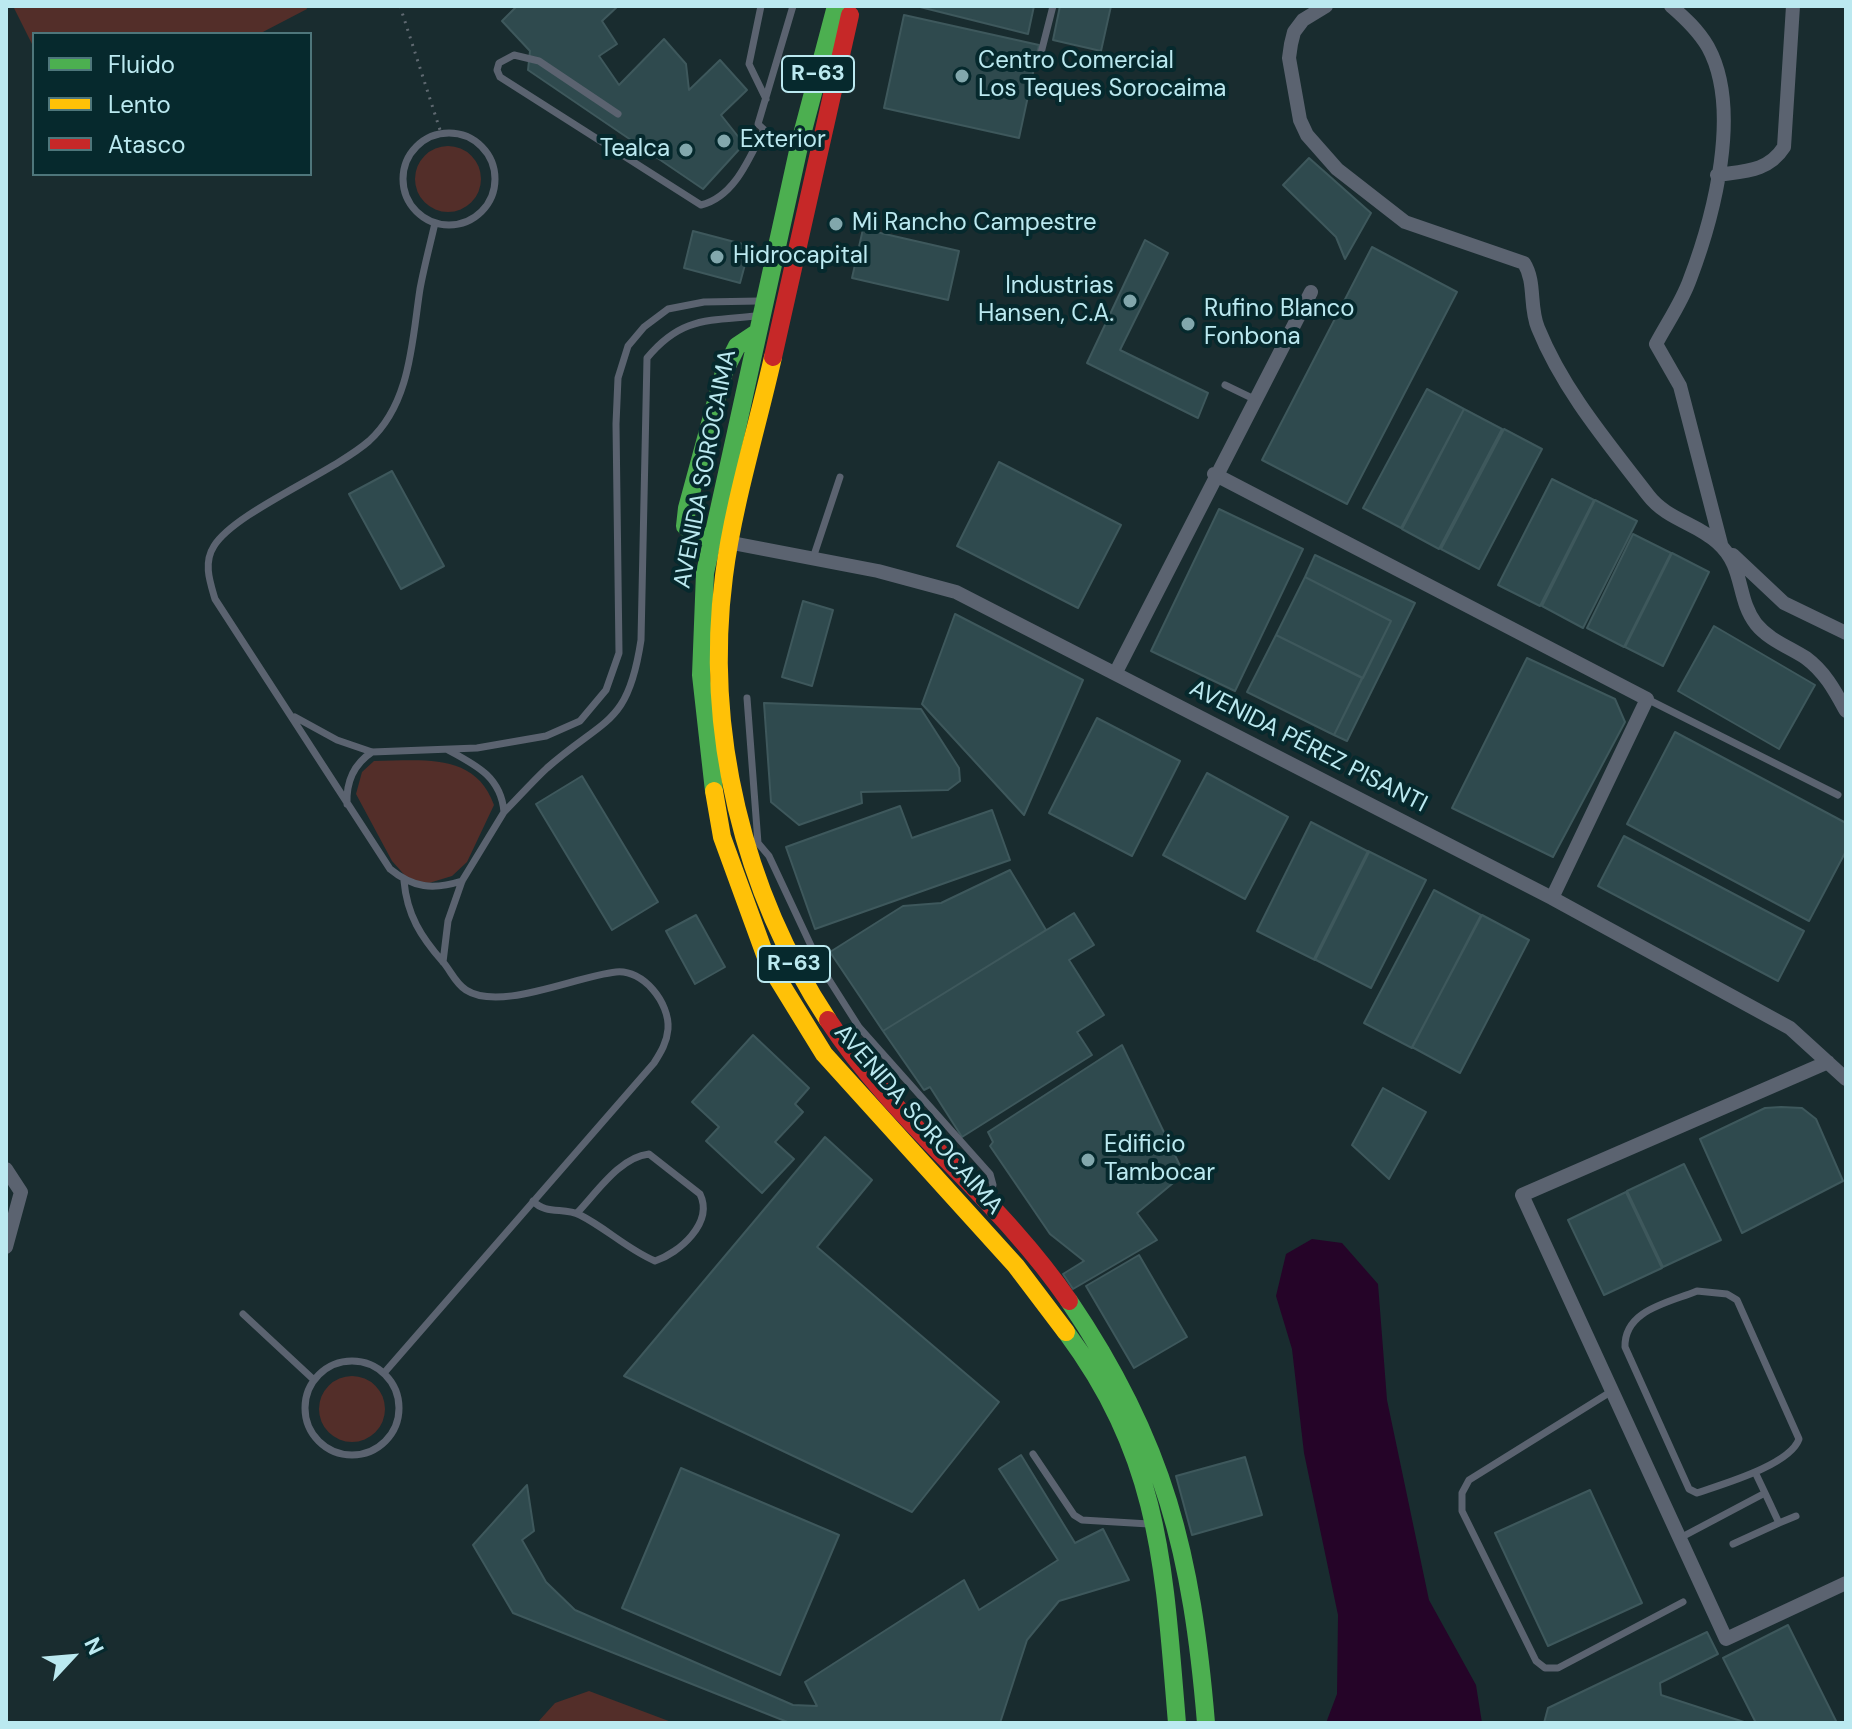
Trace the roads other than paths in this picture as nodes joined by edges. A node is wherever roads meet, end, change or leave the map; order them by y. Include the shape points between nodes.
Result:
1 (761, 6) edge
2 (793, 6) edge
3 (836, 6) edge
4 (852, 6) edge
5 (1053, 6) edge
6 (1326, 6) edge
7 (1671, 6) edge
8 (1793, 6) edge
9 (1041, 53) dead end
10 (766, 99) junction
11 (618, 114) dead end
12 (763, 131) junction
13 (800, 142) junction
14 (1717, 175) junction
15 (435, 223) junction
16 (1311, 292) dead end
17 (762, 316) junction
18 (1225, 385) dead end
19 (1254, 399) junction
20 (1214, 474) junction
21 (840, 477) dead end
22 (712, 538) junction
23 (731, 543) junction
24 (1722, 546) junction
25 (813, 558) junction
26 (1846, 633) edge
27 (1116, 672) junction
28 (747, 698) dead end
29 (1647, 699) junction
30 (1846, 711) edge
31 (294, 716) junction
32 (446, 750) junction
33 (372, 752) junction
34 (1838, 795) dead end
35 (347, 806) junction
36 (504, 812) junction
37 (722, 837) junction
38 (750, 841) junction
39 (404, 881) junction
40 (462, 881) junction
41 (1552, 898) junction
42 (443, 962) junction
43 (1828, 1062) junction
44 (1846, 1079) edge
45 (6, 1169) edge
46 (533, 1201) junction
47 (577, 1213) junction
48 (6, 1247) edge
49 (243, 1314) dead end
50 (1096, 1359) junction
51 (384, 1373) junction
52 (314, 1380) junction
53 (1612, 1391) junction
54 (1033, 1454) dead end
55 (1755, 1472) junction
56 (1765, 1493) junction
57 (1796, 1516) dead end
58 (1165, 1523) junction
59 (1779, 1523) junction
60 (1680, 1538) junction
61 (1733, 1544) dead end
62 (1846, 1583) edge
63 (1683, 1602) dead end
64 (1177, 1723) edge
65 (1206, 1723) edge

1 - 10 lane via 749,64
2 - 10 lane
3 - 13 main road, AVENIDA SOROCAIMA / R-63
4 - 23 main road, AVENIDA SOROCAIMA / R-63
5 - 9 lane
6 - 24 street via 1303,20 1291,44 1289,58 1307,135 1337,169 1405,222 1524,263 1537,326 1564,380 1650,497 1672,517
7 - 14 street via 1708,48 1720,80 1724,111
8 - 14 street via 1784,147 1762,169
10 - 12 lane via 758,124
11 - 12 lane via 539,61 514,55 499,63 500,77 701,205 722,198
12 - 13 lane
13 - 17 main road, AVENIDA SOROCAIMA / R-63
14 - 24 street via 1689,282 1656,344 1680,386
15 - 15 lane via 410,205 403,175 415,147 441,133 457,133 483,147 492,160 494,190 478,216 450,226
15 - 31 lane via 408,372 393,410 371,439 335,467 234,526 213,547 207,575 215,599
16 - 19 street
17 - 22 main road, AVENIDA SOROCAIMA / R-63
17 - 22 main road via 724,372 687,508 685,526 693,534
17 - 32 lane via 704,302 668,309 628,346 618,378 616,424 619,653 606,690 580,721 546,736
17 - 36 lane via 689,324 647,358 641,640 634,682 606,725 548,768
18 - 19 lane
19 - 20 street
20 - 27 street
20 - 29 street
21 - 25 lane
22 - 23 street, AVENIDA PÉREZ PISANTI
22 - 37 main road, AVENIDA SOROCAIMA / R-63 via 705,573 701,675
23 - 25 street, AVENIDA PÉREZ PISANTI
23 - 38 main road, AVENIDA SOROCAIMA / R-63 via 718,633 719,687 730,783
24 - 26 street via 1784,603
24 - 30 street via 1738,568 1756,624 1818,668
25 - 27 street, AVENIDA PÉREZ PISANTI via 956,592
27 - 41 street, AVENIDA PÉREZ PISANTI
28 - 38 lane
29 - 34 lane
29 - 41 street
31 - 33 lane
31 - 35 lane
32 - 33 lane
32 - 36 lane via 487,774 499,791
33 - 35 lane via 358,761 346,791
35 - 39 lane
36 - 40 lane
37 - 38 lane
37 - 50 main road, AVENIDA SOROCAIMA / R-63 via 768,963 824,1054
38 - 50 main road, AVENIDA SOROCAIMA / R-63 via 759,890 811,995 868,1071 1044,1268
39 - 40 lane via 432,887
39 - 42 lane via 412,920
40 - 42 lane via 448,921
41 - 43 street, AVENIDA PÉREZ PISANTI via 1790,1028
42 - 46 lane via 467,990 485,998 618,972 644,981 664,1006 664,1048
43 - 44 street, AVENIDA PÉREZ PISANTI
43 - 53 street via 1522,1195
45 - 48 street via 21,1192
46 - 47 lane via 540,1209
46 - 51 lane
47 - 47 lane via 631,1251 655,1261 687,1244 703,1202 649,1154 635,1155
49 - 52 lane
50 - 58 main road, AVENIDA SOROCAIMA / R-63 via 1135,1412
51 - 52 lane via 355,1361 340,1363
51 - 52 lane via 398,1400 394,1430 372,1451 357,1455 327,1448 308,1424 305,1409
53 - 60 street
53 - 63 lane via 1469,1480 1462,1511 1536,1661 1545,1668 1558,1668
54 - 58 lane via 1082,1520
55 - 55 lane via 1796,1447 1799,1439 1737,1300 1697,1291 1634,1318 1625,1332 1625,1347 1689,1489 1697,1493
55 - 56 lane
56 - 59 lane
56 - 60 lane
57 - 59 lane
58 - 64 main road, AVENIDA SOROCAIMA / R-63
58 - 65 main road, AVENIDA SOROCAIMA / R-63 via 1200,1651
59 - 61 lane
60 - 62 street via 1726,1639

